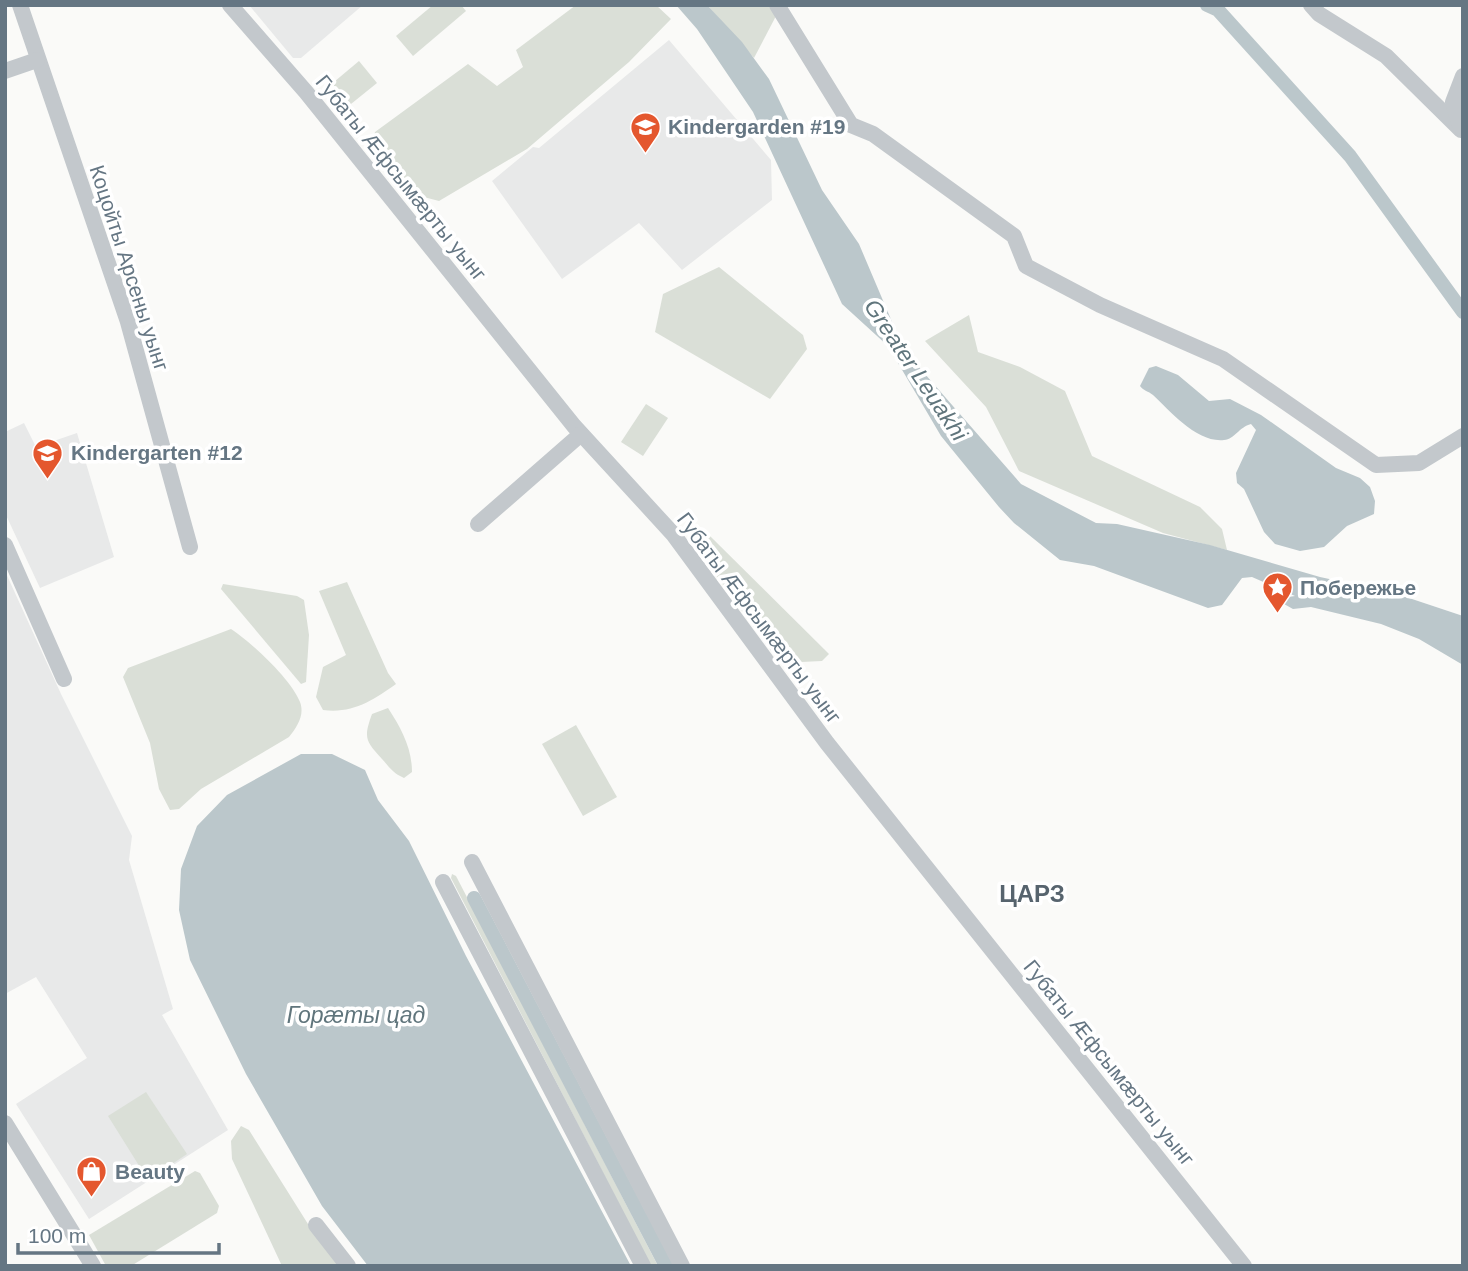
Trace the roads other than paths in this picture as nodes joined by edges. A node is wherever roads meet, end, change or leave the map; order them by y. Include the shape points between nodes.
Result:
1 (20, 5) edge
2 (230, 5) edge
3 (777, 5) edge
4 (1311, 5) edge
5 (37, 60) junction
6 (5, 71) edge
7 (1463, 76) edge
8 (1462, 132) edge
9 (581, 434) junction
10 (1463, 436) edge
11 (478, 524) dead end
12 (5, 545) edge
13 (190, 547) dead end
14 (64, 679) dead end
15 (472, 862) dead end
16 (443, 883) dead end
17 (5, 1123) edge
18 (316, 1225) dead end
19 (93, 1266) edge
20 (348, 1266) edge
21 (643, 1266) edge
22 (682, 1266) edge
23 (1244, 1266) edge

1 - 5 street, Коцойты Арсены уынг
2 - 9 street, Губаты Æфсымæрты уынг via 306,92
3 - 10 street via 851,125 873,134 1014,236 1027,266 1100,305 1223,359 1376,465 1419,463
4 - 8 street via 1319,15 1386,56
5 - 6 street
5 - 13 street, Коцойты Арсены уынг via 128,321
7 - 8 street via 1453,102
9 - 11 street
9 - 23 street, Губаты Æфсымæрты уынг via 673,534 827,743
12 - 14 street
15 - 22 street
16 - 21 street
17 - 19 street
18 - 20 street

